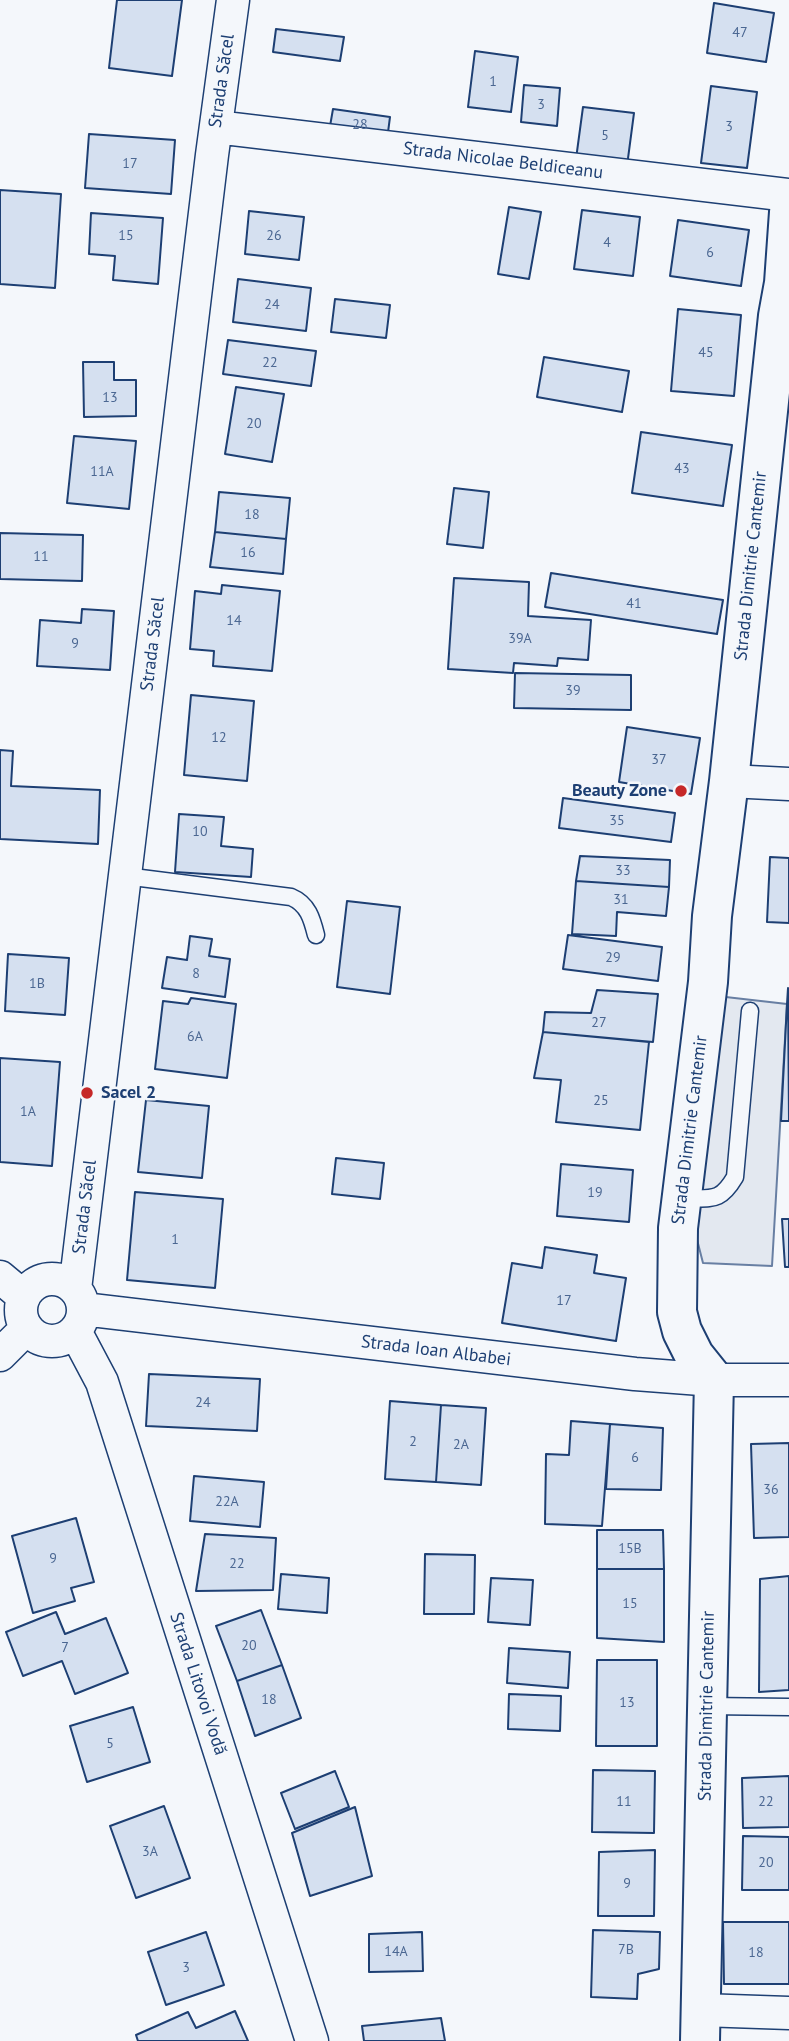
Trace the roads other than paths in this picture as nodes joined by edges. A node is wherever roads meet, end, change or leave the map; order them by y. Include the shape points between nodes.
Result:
1 (233, 0) edge
2 (216, 127) junction
3 (789, 195) edge
4 (789, 212) edge
5 (786, 284) edge
6 (729, 782) junction
7 (789, 784) edge
8 (125, 876) junction
9 (316, 935) dead end
10 (750, 1011) dead end
11 (682, 1199) junction
12 (0, 1277) edge
13 (24, 1297) junction
14 (78, 1310) junction
15 (27, 1328) junction
16 (0, 1355) edge
17 (715, 1380) junction
18 (789, 1380) edge
19 (707, 1706) junction
20 (789, 1707) edge
21 (789, 2013) edge
22 (700, 2026) edge
23 (312, 2041) edge

1 - 2 street, Strada Săcel
2 - 3 street, Strada Nicolae Beldiceanu
2 - 8 street, Strada Săcel
4 - 5 street, Strada Dimitrie Cantemir
5 - 6 street, Strada Dimitrie Cantemir via 776,330
6 - 7 street
6 - 11 street, Strada Dimitrie Cantemir
8 - 9 lane via 291,897 309,912
8 - 14 street, Strada Săcel
10 - 11 lane via 736,1177 720,1197
11 - 17 street, Strada Dimitrie Cantemir via 677,1312 694,1354
12 - 13 street
13 - 14 street via 38,1282 58,1279 67,1282
13 - 15 street via 21,1313
14 - 15 street via 65,1337 45,1340
14 - 17 street, Strada Ioan Albabei
14 - 23 street, Strada Litovoi Vodă
15 - 16 street
17 - 18 street, Strada Ioan Albabei
17 - 19 street, Strada Dimitrie Cantemir
19 - 20 lane
19 - 22 street, Strada Dimitrie Cantemir
21 - 22 street

